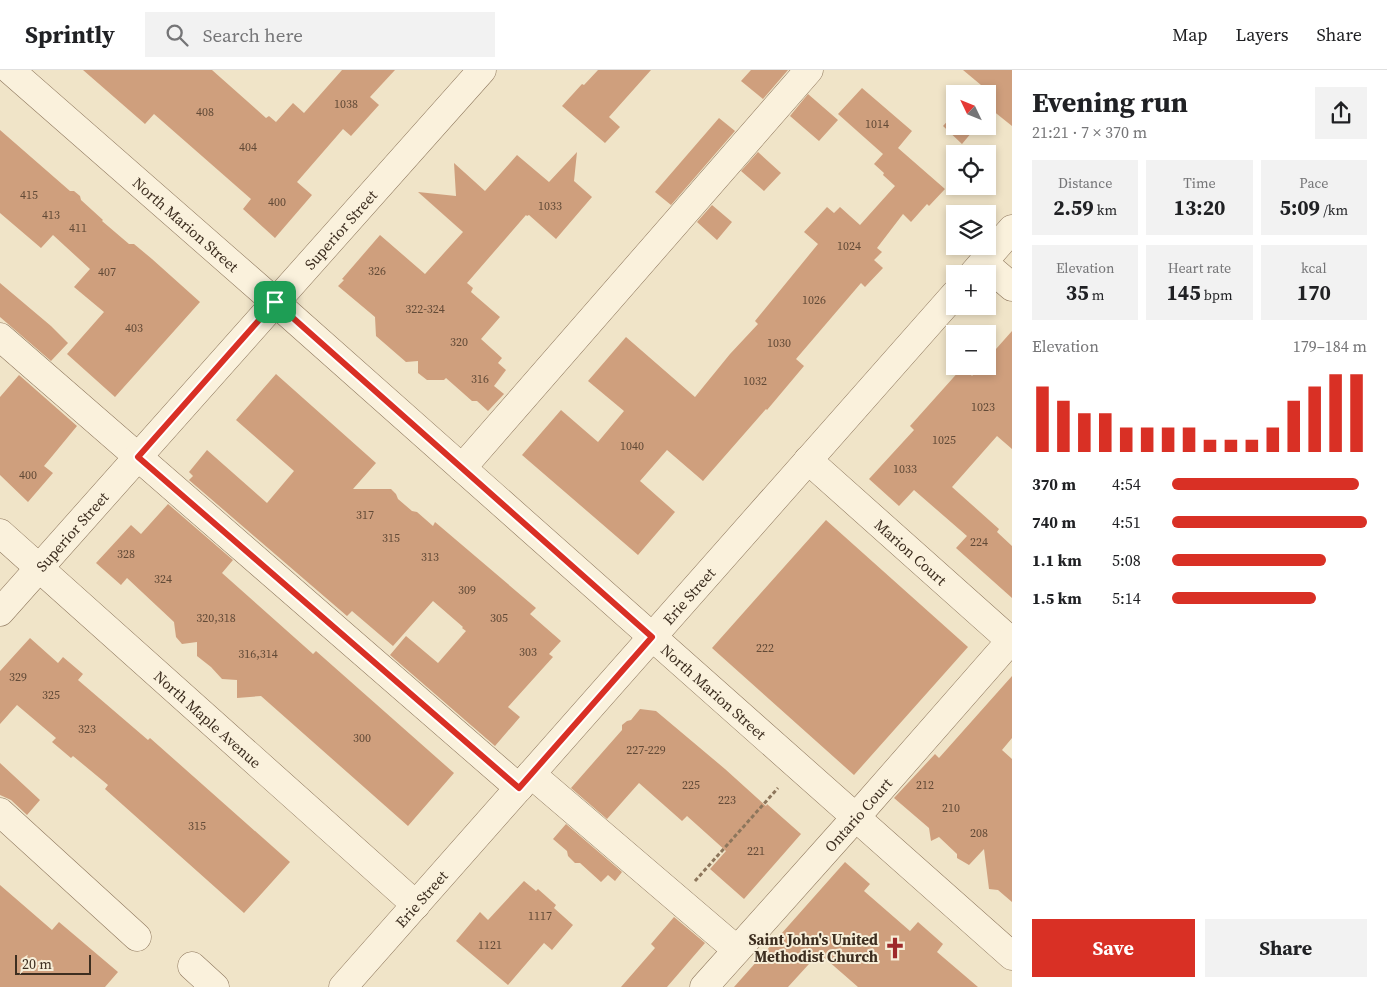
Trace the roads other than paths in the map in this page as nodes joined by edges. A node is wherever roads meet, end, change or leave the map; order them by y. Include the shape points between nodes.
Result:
1 (10, 70) edge
2 (482, 70) edge
3 (809, 70) edge
4 (1012, 229) edge
5 (981, 265) edge
6 (996, 278) edge
7 (1012, 287) edge
8 (275, 302) junction
9 (946, 304) edge
10 (0, 337) edge
11 (138, 457) junction
12 (808, 460) junction
13 (462, 468) junction
14 (0, 533) edge
15 (39, 568) junction
16 (0, 612) edge
17 (652, 637) junction
18 (1011, 641) edge
19 (525, 781) junction
20 (0, 812) edge
21 (856, 817) junction
22 (416, 905) junction
23 (137, 937) dead end
24 (737, 950) junction
25 (1012, 956) edge
26 (192, 966) dead end
27 (215, 987) edge
28 (343, 987) edge
29 (704, 987) edge

1 - 8 street, North Marion Street
2 - 8 street, Superior Street
3 - 13 street
4 - 5 street
6 - 7 street
8 - 11 street, Superior Street
8 - 13 street, North Marion Street
9 - 12 street, Erie Street
10 - 11 street
11 - 15 street, Superior Street
11 - 19 street
12 - 17 street, Erie Street
12 - 18 street, Marion Court
13 - 17 street, North Marion Street
14 - 15 street, North Maple Avenue
15 - 16 street, Superior Street
15 - 22 street, North Maple Avenue
17 - 19 street, Erie Street
17 - 21 street, North Marion Street
18 - 21 street, Ontario Court
19 - 22 street, Erie Street
19 - 24 street
20 - 23 street
21 - 24 street, Ontario Court
21 - 25 street, North Marion Street
22 - 28 street, Erie Street
24 - 29 street, Ontario Court
26 - 27 street

